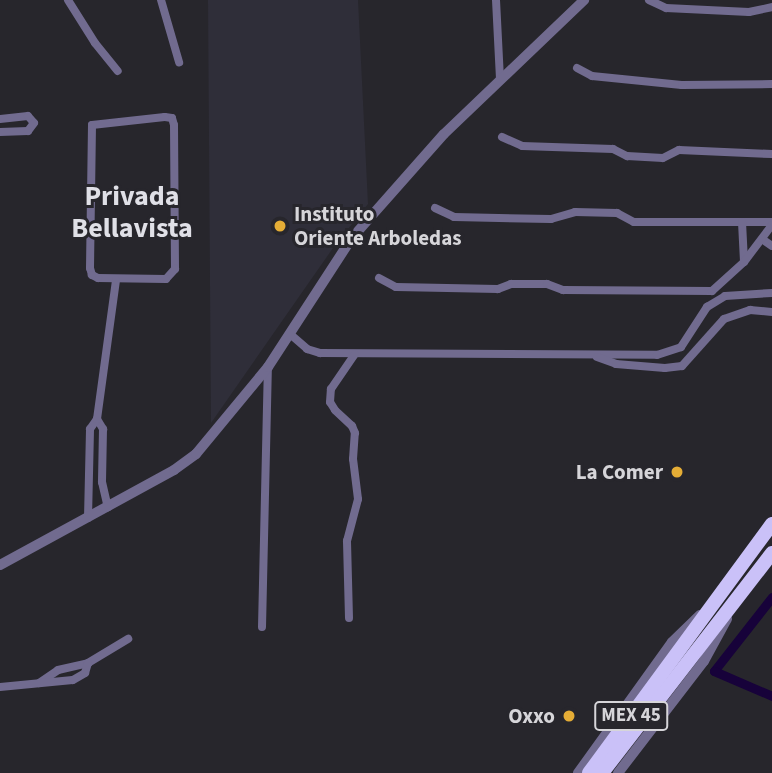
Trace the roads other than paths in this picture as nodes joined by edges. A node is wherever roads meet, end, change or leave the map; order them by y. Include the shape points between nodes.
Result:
1 (68, 0) edge
2 (161, 0) edge
3 (496, 0) edge
4 (584, 0) edge
5 (649, 0) edge
6 (772, 7) edge
7 (179, 62) dead end
8 (577, 68) dead end
9 (118, 71) dead end
10 (500, 80) junction
11 (772, 84) edge
12 (0, 119) edge
13 (0, 132) edge
14 (502, 137) dead end
15 (772, 154) edge
16 (435, 208) dead end
17 (741, 222) junction
18 (772, 224) edge
19 (762, 239) junction
20 (772, 246) edge
21 (744, 262) junction
22 (379, 278) dead end
23 (116, 280) junction
24 (772, 293) edge
25 (772, 312) edge
26 (290, 334) junction
27 (355, 355) junction
28 (594, 356) junction
29 (268, 367) junction
30 (97, 419) junction
31 (108, 507) junction
32 (88, 518) junction
33 (772, 524) edge
34 (772, 553) edge
35 (0, 565) edge
36 (721, 593) junction
37 (735, 604) junction
38 (349, 618) dead end
39 (262, 627) dead end
40 (128, 639) dead end
41 (88, 663) junction
42 (679, 663) junction
43 (39, 683) junction
44 (0, 687) edge
45 (578, 773) edge
46 (589, 773) edge
47 (602, 773) edge
48 (618, 773) edge

1 - 9 street
2 - 7 street
3 - 10 street
4 - 10 street
5 - 6 street via 666,8 749,12
8 - 11 street via 593,76 682,85
10 - 26 street via 351,239
12 - 13 street via 29,116 34,123 28,131
14 - 15 street via 522,146 612,149 627,156 663,158 679,150
16 - 17 street via 454,217 551,219 575,212 617,213 634,222
17 - 18 street
17 - 21 street
18 - 19 street
19 - 20 street
19 - 21 street
21 - 22 street via 725,283 696,293 563,290 547,284 511,284 498,289 396,287
23 - 23 street via 166,279 175,270 172,118 92,125 90,268 98,278
23 - 30 street
24 - 28 street via 725,296 707,307 681,347 657,355
25 - 28 street via 750,310 724,319 681,366 617,365
26 - 27 street via 307,349
26 - 29 street
27 - 28 street
27 - 38 street via 331,389 330,401 355,433 358,499 347,541
29 - 31 street via 196,454
29 - 39 street
30 - 31 street via 103,429 102,485
30 - 32 street via 90,429
31 - 32 street
32 - 35 street
33 - 36 highway, MEX 45
34 - 37 highway, MEX 45
36 - 42 highway, MEX 45
36 - 45 street via 672,642
37 - 42 highway, MEX 45
37 - 48 street via 704,661
40 - 41 street
41 - 43 street via 58,670
41 - 43 street via 85,673 73,680
42 - 46 highway, MEX 45
42 - 47 highway, MEX 45
43 - 44 street

